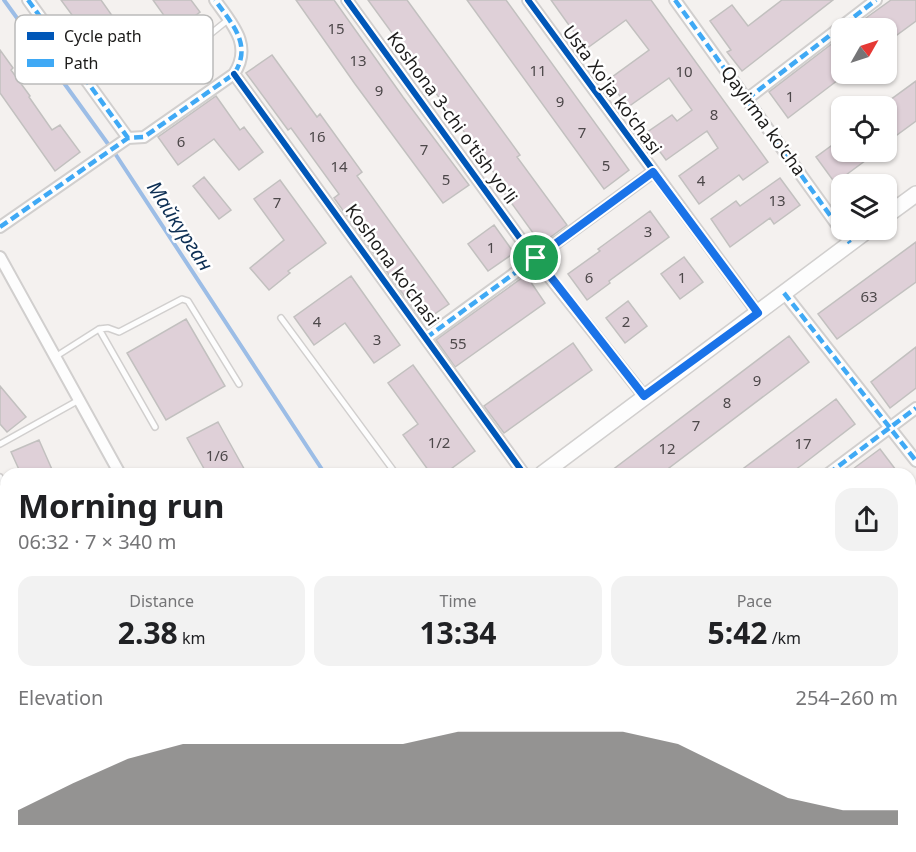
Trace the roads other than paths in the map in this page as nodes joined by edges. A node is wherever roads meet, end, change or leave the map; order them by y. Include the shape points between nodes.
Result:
1 (28, 0) edge
2 (215, 0) edge
3 (347, 0) edge
4 (528, 0) edge
5 (675, 0) edge
6 (876, 0) edge
7 (39, 15) edge
8 (229, 19) junction
9 (213, 32) edge
10 (234, 74) junction
11 (89, 84) edge
12 (747, 99) junction
13 (128, 138) junction
14 (653, 172) junction
15 (916, 194) edge
16 (897, 208) edge
17 (0, 227) edge
18 (854, 240) edge
19 (850, 243) junction
20 (0, 257) edge
21 (536, 258) junction
22 (784, 293) junction
23 (758, 313) junction
24 (281, 318) dead end
25 (99, 329) junction
26 (426, 338) junction
27 (55, 357) junction
28 (239, 384) dead end
29 (644, 396) junction
30 (79, 400) junction
31 (916, 408) edge
32 (155, 427) dead end
33 (889, 427) junction
34 (0, 444) edge
35 (916, 461) edge
36 (117, 468) edge
37 (392, 468) edge
38 (520, 468) edge
39 (550, 468) edge
40 (836, 468) edge

1 - 7 street
2 - 8 street
3 - 21 street, Koshona 3-chi o'tish yo'li
4 - 14 street, Usta Xo'ja ko'chasi
5 - 12 street, Qayirma ko'cha
6 - 12 street
8 - 9 lane
8 - 10 street via 242,46 241,63
10 - 13 street via 144,137
10 - 26 street, Koshona ko'chasi
11 - 13 street
12 - 19 street, Qayirma ko'cha
13 - 17 street
14 - 21 street
14 - 23 street, Usta Xo'ja ko'chasi
15 - 16 street
18 - 19 street
19 - 22 street
20 - 27 street
21 - 26 street
21 - 29 street, Koshona 3-chi o'tish yo'li
22 - 23 street
22 - 33 street
23 - 29 street
24 - 37 lane
25 - 27 lane
25 - 28 lane via 119,332 182,299 188,301
25 - 32 lane
26 - 38 street, Koshona ko'chasi
27 - 30 street
29 - 39 street
30 - 34 lane
30 - 36 street
31 - 33 street
33 - 35 street
33 - 40 street

